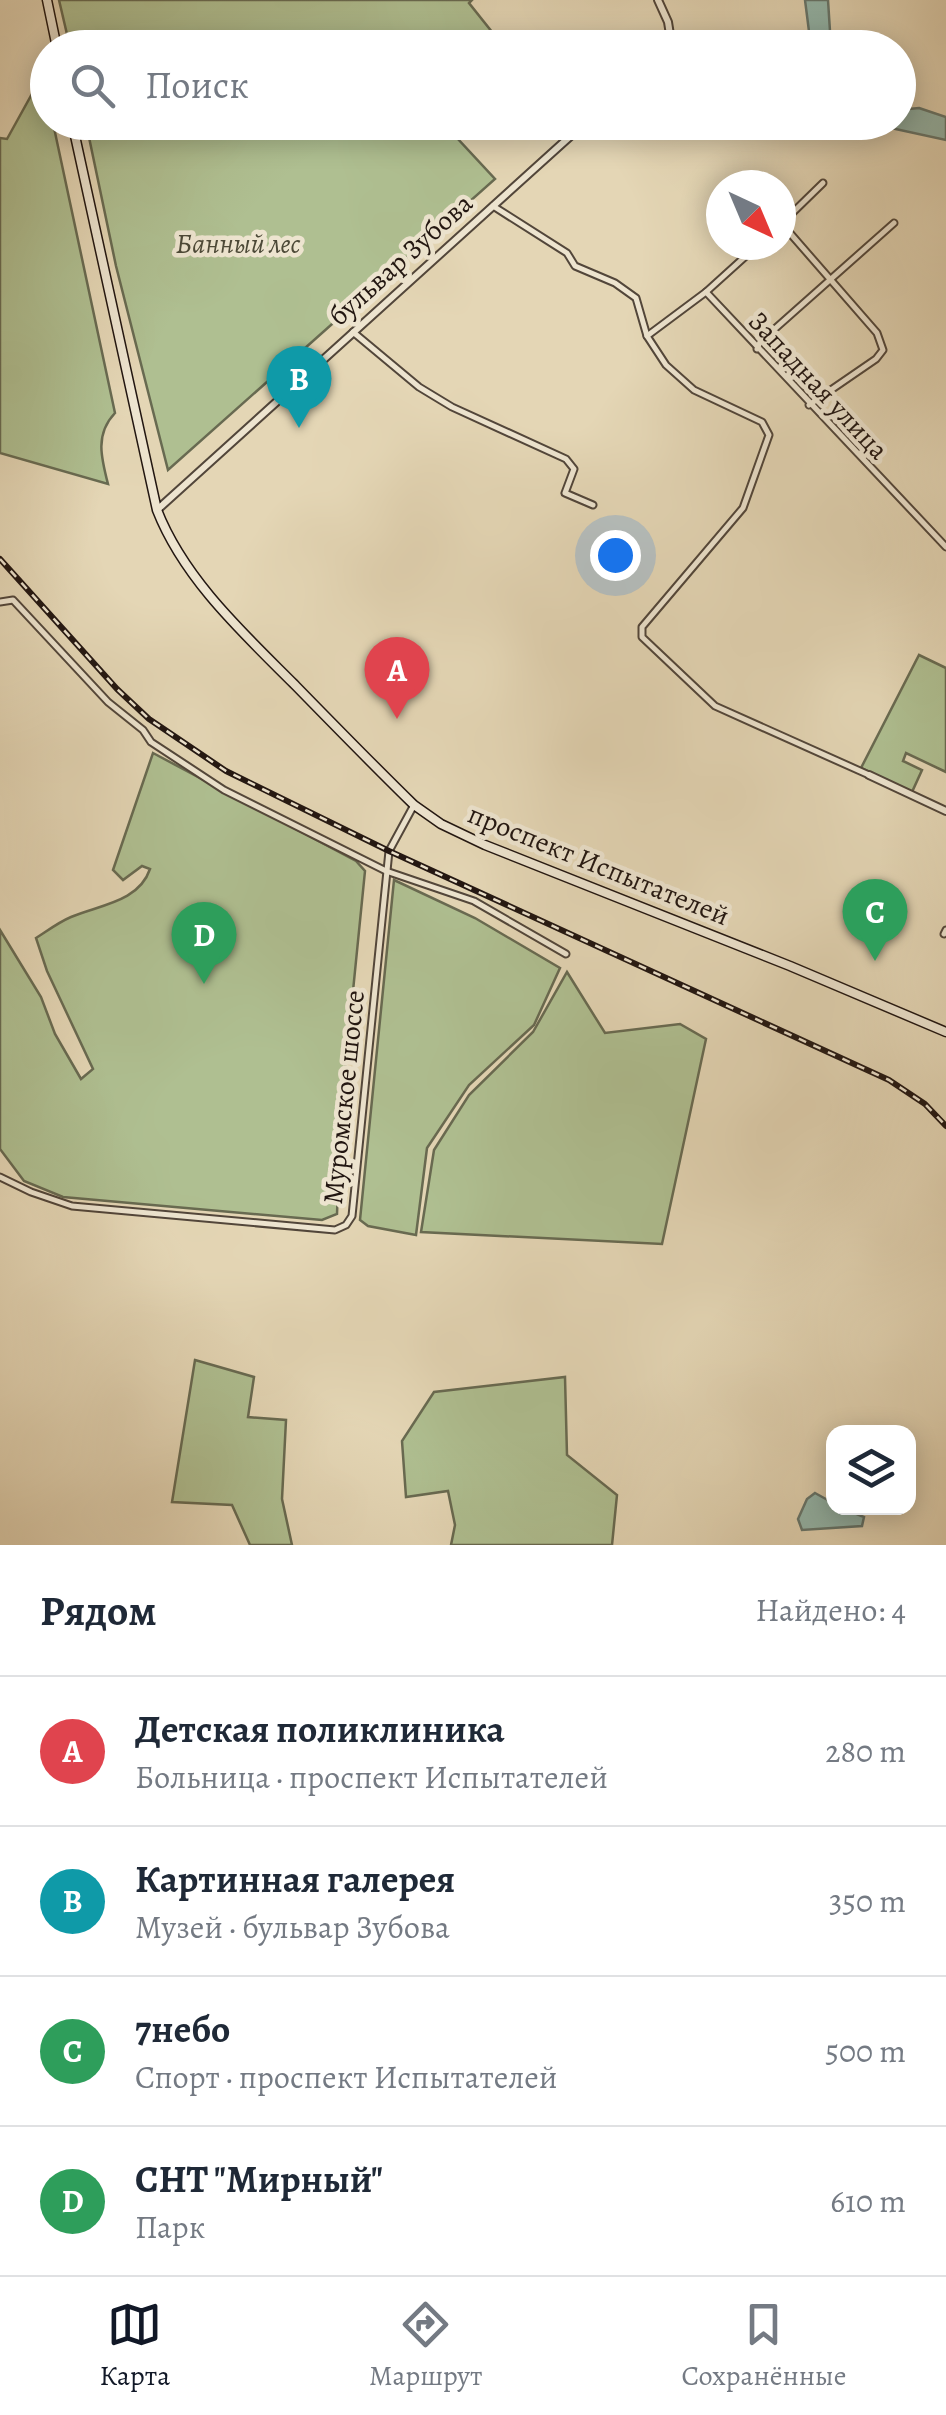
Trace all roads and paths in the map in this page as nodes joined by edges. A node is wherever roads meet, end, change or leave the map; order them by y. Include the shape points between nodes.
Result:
1 (47, 0) edge
2 (658, 0) edge
3 (53, 30) edge
4 (670, 30) edge
5 (76, 140) edge
6 (566, 140) edge
7 (823, 184) dead end
8 (493, 205) junction
9 (796, 210) edge
10 (894, 223) dead end
11 (796, 242) edge
12 (741, 260) edge
13 (828, 279) junction
14 (706, 292) junction
15 (354, 332) junction
16 (647, 336) junction
17 (757, 349) junction
18 (810, 406) junction
19 (593, 504) dead end
20 (157, 510) junction
21 (946, 547) edge
22 (0, 602) edge
23 (869, 775) joint
24 (414, 805) junction
25 (946, 811) edge
26 (386, 871) junction
27 (566, 954) dead end
28 (946, 1032) edge
29 (0, 1176) edge

1 - 3 main road
2 - 4 street
5 - 20 main road, проспект Испытателей
6 - 8 street, бульвар Зубова
7 - 9 street
8 - 15 street, бульвар Зубова
8 - 16 street via 567,253 575,266 636,298
10 - 13 street
11 - 13 street
12 - 14 street
13 - 17 street
13 - 18 street via 876,333 882,350
14 - 16 street
14 - 17 street, Западная улица
15 - 19 street via 436,397 566,459 574,469 565,494
15 - 20 street, бульвар Зубова
16 - 23 street via 694,390 762,422 769,435 743,508 642,636 715,706
17 - 18 street, Западная улица
18 - 21 street, Западная улица
20 - 24 main road, проспект Испытателей via 176,548 232,620
22 - 26 street via 13,600 151,742 224,790
23 - 25 street
24 - 26 street, Муромское шоссе via 389,851
24 - 28 main road, проспект Испытателей via 485,845
26 - 27 street via 474,901
26 - 29 street, Муромское шоссе via 354,1201 346,1225 336,1230 72,1206

